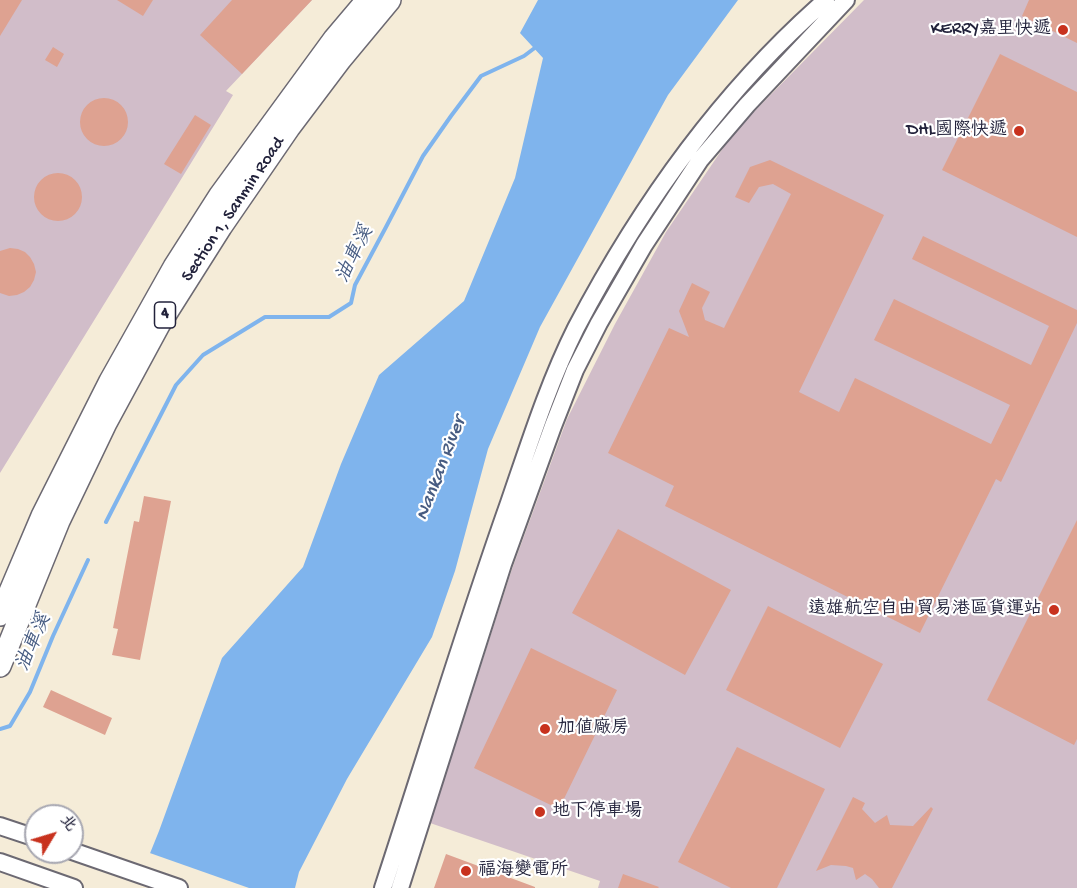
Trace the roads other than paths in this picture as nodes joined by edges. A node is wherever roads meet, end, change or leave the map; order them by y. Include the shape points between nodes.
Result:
1 (368, 0) edge
2 (390, 0) edge
3 (826, 0) edge
4 (846, 0) edge
5 (0, 615) edge
6 (0, 666) edge
7 (0, 820) edge
8 (0, 826) edge
9 (18, 832) junction
10 (24, 834) edge
11 (84, 855) edge
12 (0, 862) edge
13 (74, 888) edge
14 (179, 888) edge
15 (383, 888) edge
16 (400, 888) edge

1 - 5 main road, Section 1, Sanmin Road / 4 via 334,39 220,195 174,267 110,381 42,516
2 - 6 main road, Section 1, Sanmin Road / 4 via 289,128 159,325 59,521
3 - 15 street via 719,109 633,229 576,330 554,378 486,567
4 - 16 street via 700,160 644,245 575,370 503,564
7 - 9 street
8 - 9 street
9 - 10 street
11 - 14 street
12 - 13 street

